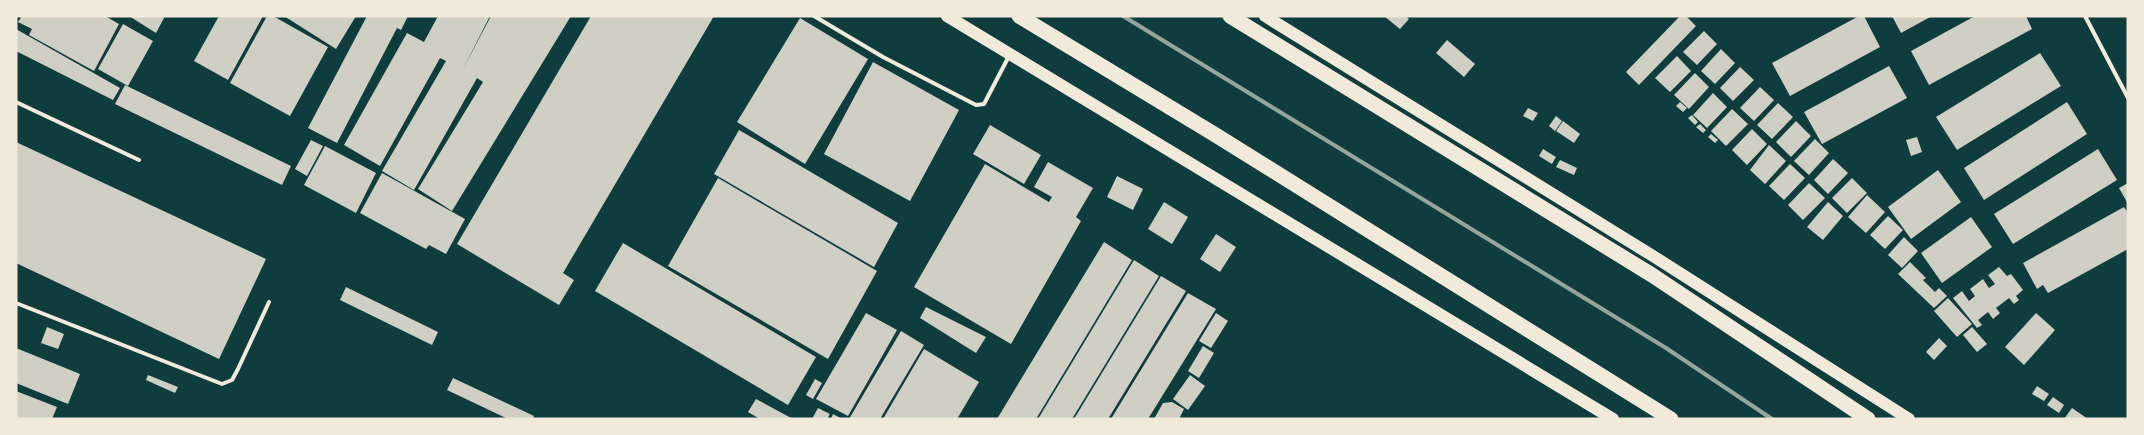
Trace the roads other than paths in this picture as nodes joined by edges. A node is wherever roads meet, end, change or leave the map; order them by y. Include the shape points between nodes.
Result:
1 (814, 16) edge
2 (947, 16) edge
3 (1019, 16) edge
4 (1230, 16) edge
5 (1265, 16) edge
6 (2084, 16) edge
7 (1010, 54) junction
8 (2128, 98) edge
9 (16, 102) edge
10 (139, 160) dead end
11 (269, 302) dead end
12 (16, 303) edge
13 (1613, 419) edge
14 (1671, 419) edge
15 (1868, 419) edge
16 (1909, 419) edge

1 - 7 lane via 976,105 984,104
2 - 7 main road
3 - 14 highway
4 - 15 highway via 1652,275
5 - 16 main road via 1654,256
6 - 8 lane
7 - 13 main road
9 - 10 lane
11 - 12 lane via 232,380 222,384

